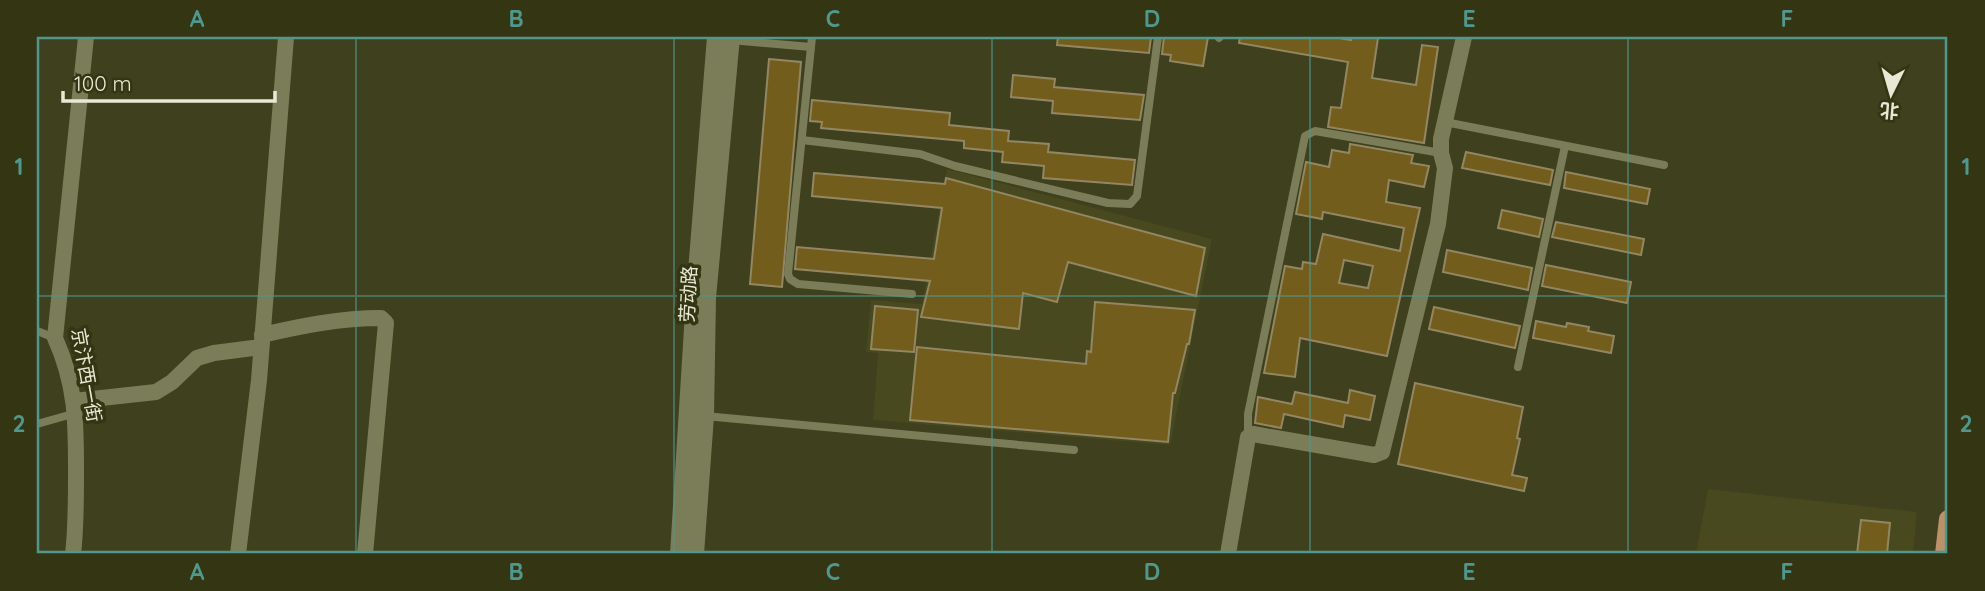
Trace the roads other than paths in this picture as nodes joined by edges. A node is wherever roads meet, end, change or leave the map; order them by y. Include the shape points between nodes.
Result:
1 (86, 37) edge
2 (286, 37) edge
3 (812, 37) edge
4 (1158, 37) edge
5 (1464, 37) edge
6 (726, 38) edge
7 (811, 47) junction
8 (1445, 122) junction
9 (802, 140) junction
10 (1565, 146) junction
11 (1441, 153) junction
12 (1664, 165) dead end
13 (912, 294) dead end
14 (37, 331) edge
15 (55, 338) junction
16 (262, 341) junction
17 (1518, 367) dead end
18 (75, 407) junction
19 (705, 416) junction
20 (37, 424) edge
21 (1248, 437) junction
22 (1074, 450) dead end
23 (1948, 519) edge
24 (73, 554) edge
25 (238, 554) edge
26 (365, 554) edge
27 (679, 554) edge
28 (695, 554) edge
29 (1228, 554) edge
30 (1944, 554) edge

1 - 15 street, 京汴西一街
2 - 16 street
3 - 7 lane
4 - 9 lane via 1137,196 1130,204 1108,203 920,155
5 - 8 street
6 - 7 lane
6 - 19 street, 劳动路 via 707,298
6 - 27 street, 劳动路 via 695,296
7 - 9 lane
8 - 10 lane
8 - 11 street
9 - 13 lane via 790,279 797,284
10 - 12 lane
10 - 17 lane
11 - 21 street via 1445,168 1438,224 1382,452 1374,455
11 - 21 lane via 1315,131 1305,136 1248,414
14 - 15 lane
15 - 18 street, 京汴西一街
16 - 18 street via 197,358 156,392
16 - 25 street
16 - 26 street via 310,324 360,318 380,318 386,323
18 - 20 lane
18 - 24 street, 京汴西一街
19 - 22 lane
19 - 28 street, 劳动路
21 - 29 street
23 - 30 main road

